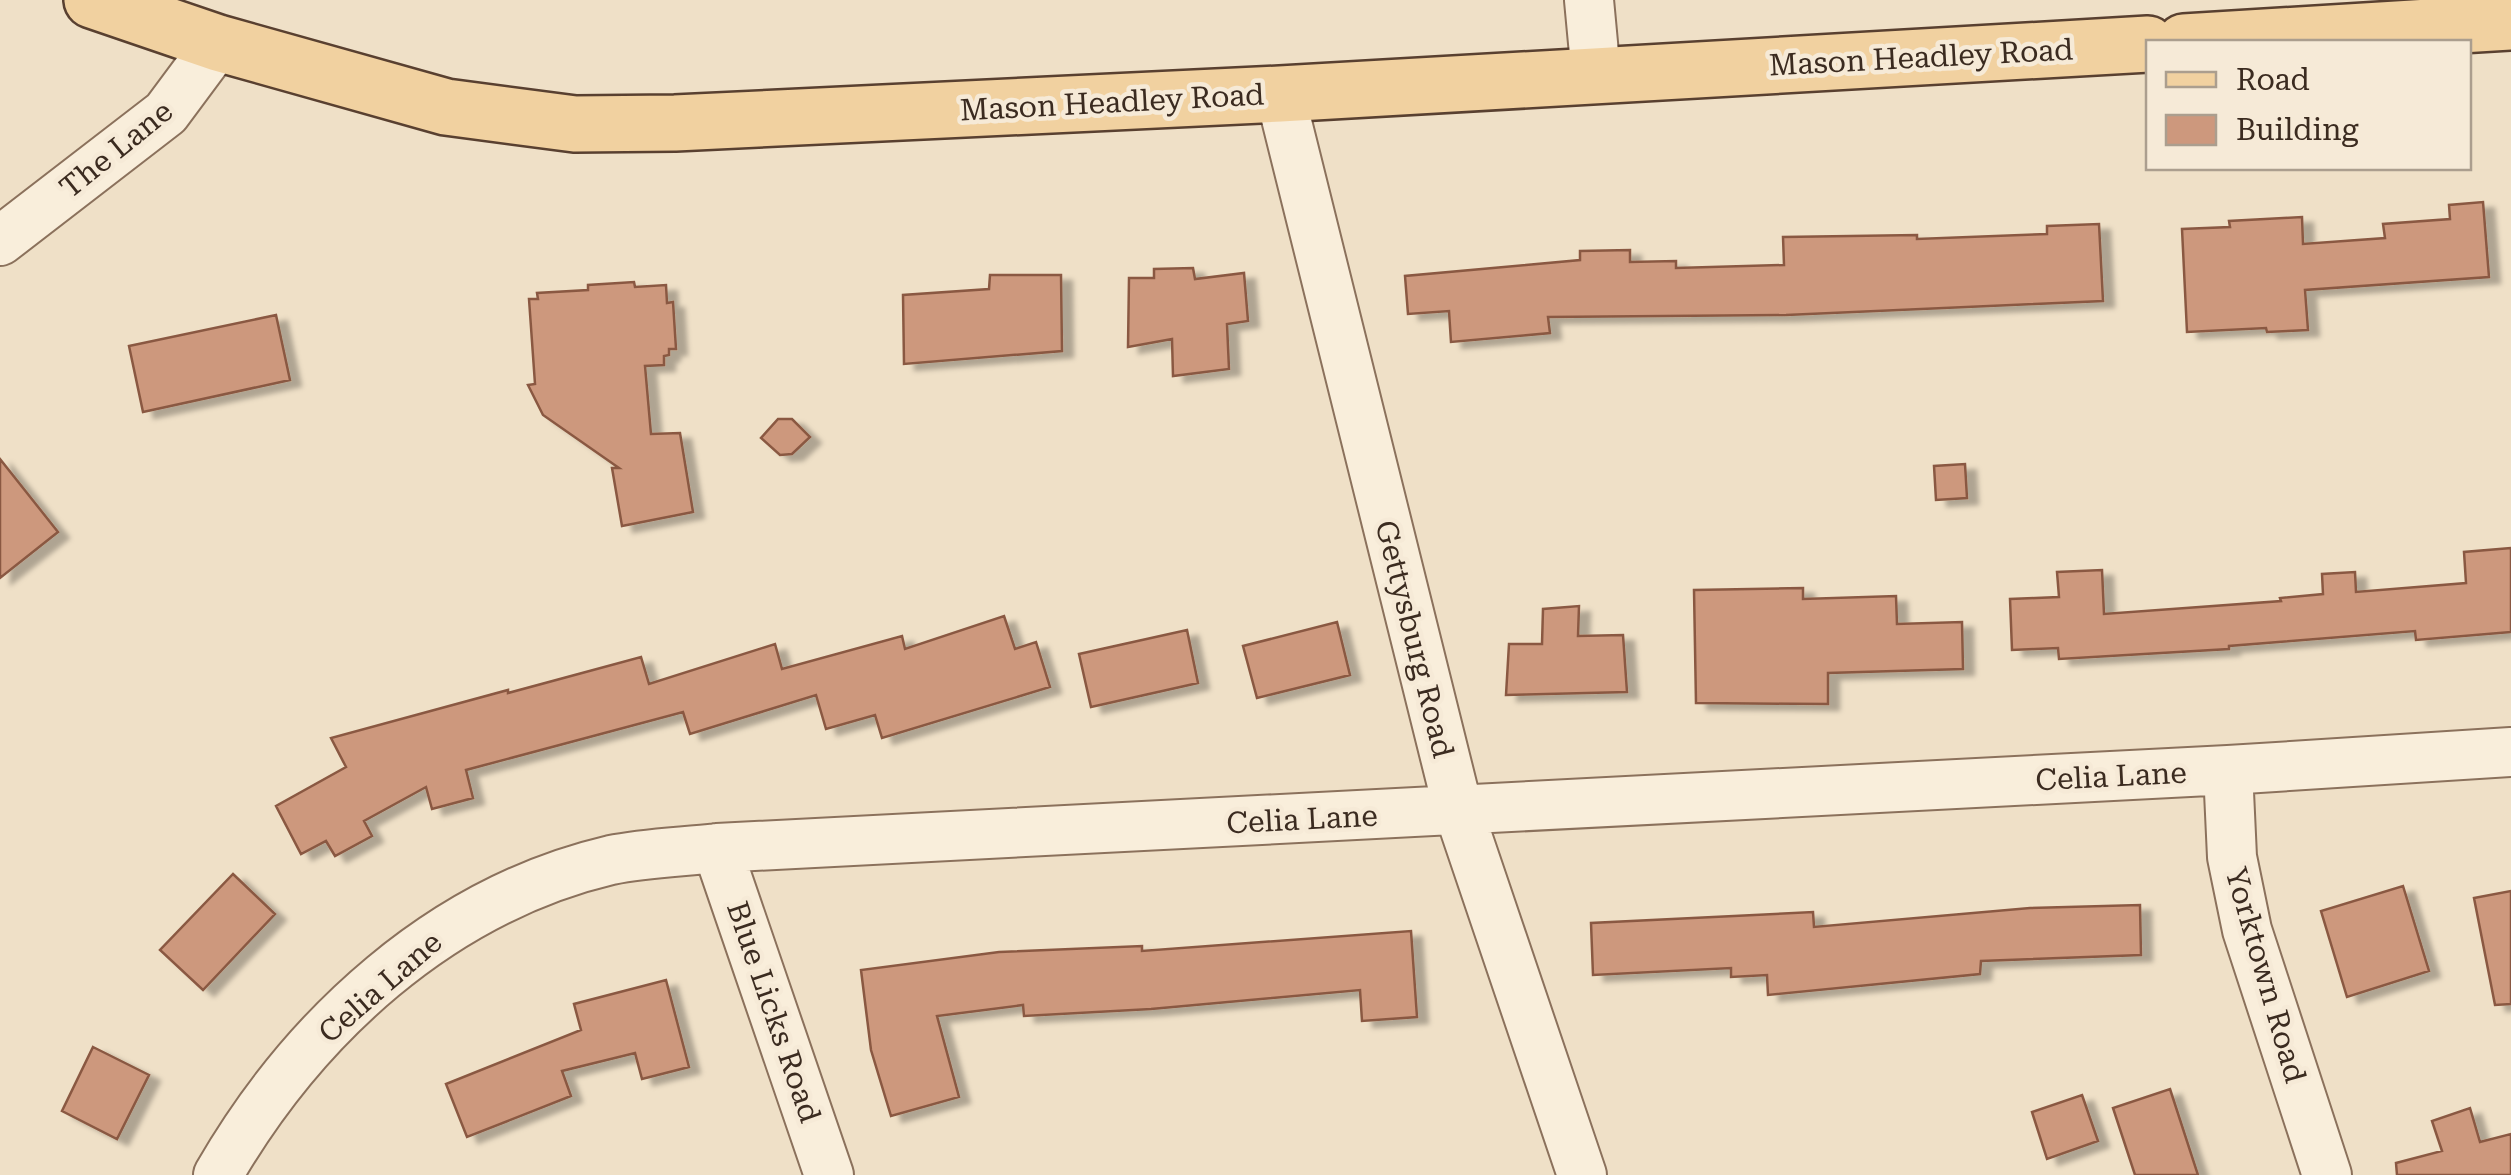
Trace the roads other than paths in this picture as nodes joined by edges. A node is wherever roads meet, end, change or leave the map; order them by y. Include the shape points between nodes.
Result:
1 (92, 0) edge
2 (1589, 0) edge
3 (2511, 22) edge
4 (2217, 40) edge
5 (218, 44) junction
6 (2146, 44) edge
7 (1596, 75) junction
8 (1280, 94) junction
9 (0, 241) edge
10 (2511, 752) edge
11 (2228, 770) junction
12 (1458, 810) junction
13 (717, 848) junction
14 (218, 1175) edge
15 (830, 1175) edge
16 (1582, 1175) edge
17 (2327, 1175) edge

1 - 5 main road, Mason Headley Road
2 - 7 street
3 - 4 main road
5 - 8 main road, Mason Headley Road via 446,106 575,124
5 - 9 street, The Lane via 166,113
6 - 7 main road, Mason Headley Road
7 - 8 main road, Mason Headley Road
8 - 12 street, Gettysburg Road
10 - 11 street, Celia Lane
11 - 12 street, Celia Lane
11 - 17 street, Yorktown Road via 2232,857 2247,930
12 - 13 street, Celia Lane
12 - 16 street, Gettysburg Road
13 - 14 street, Celia Lane via 613,860 545,880 433,936 354,1002 285,1076
13 - 15 street, Blue Licks Road

